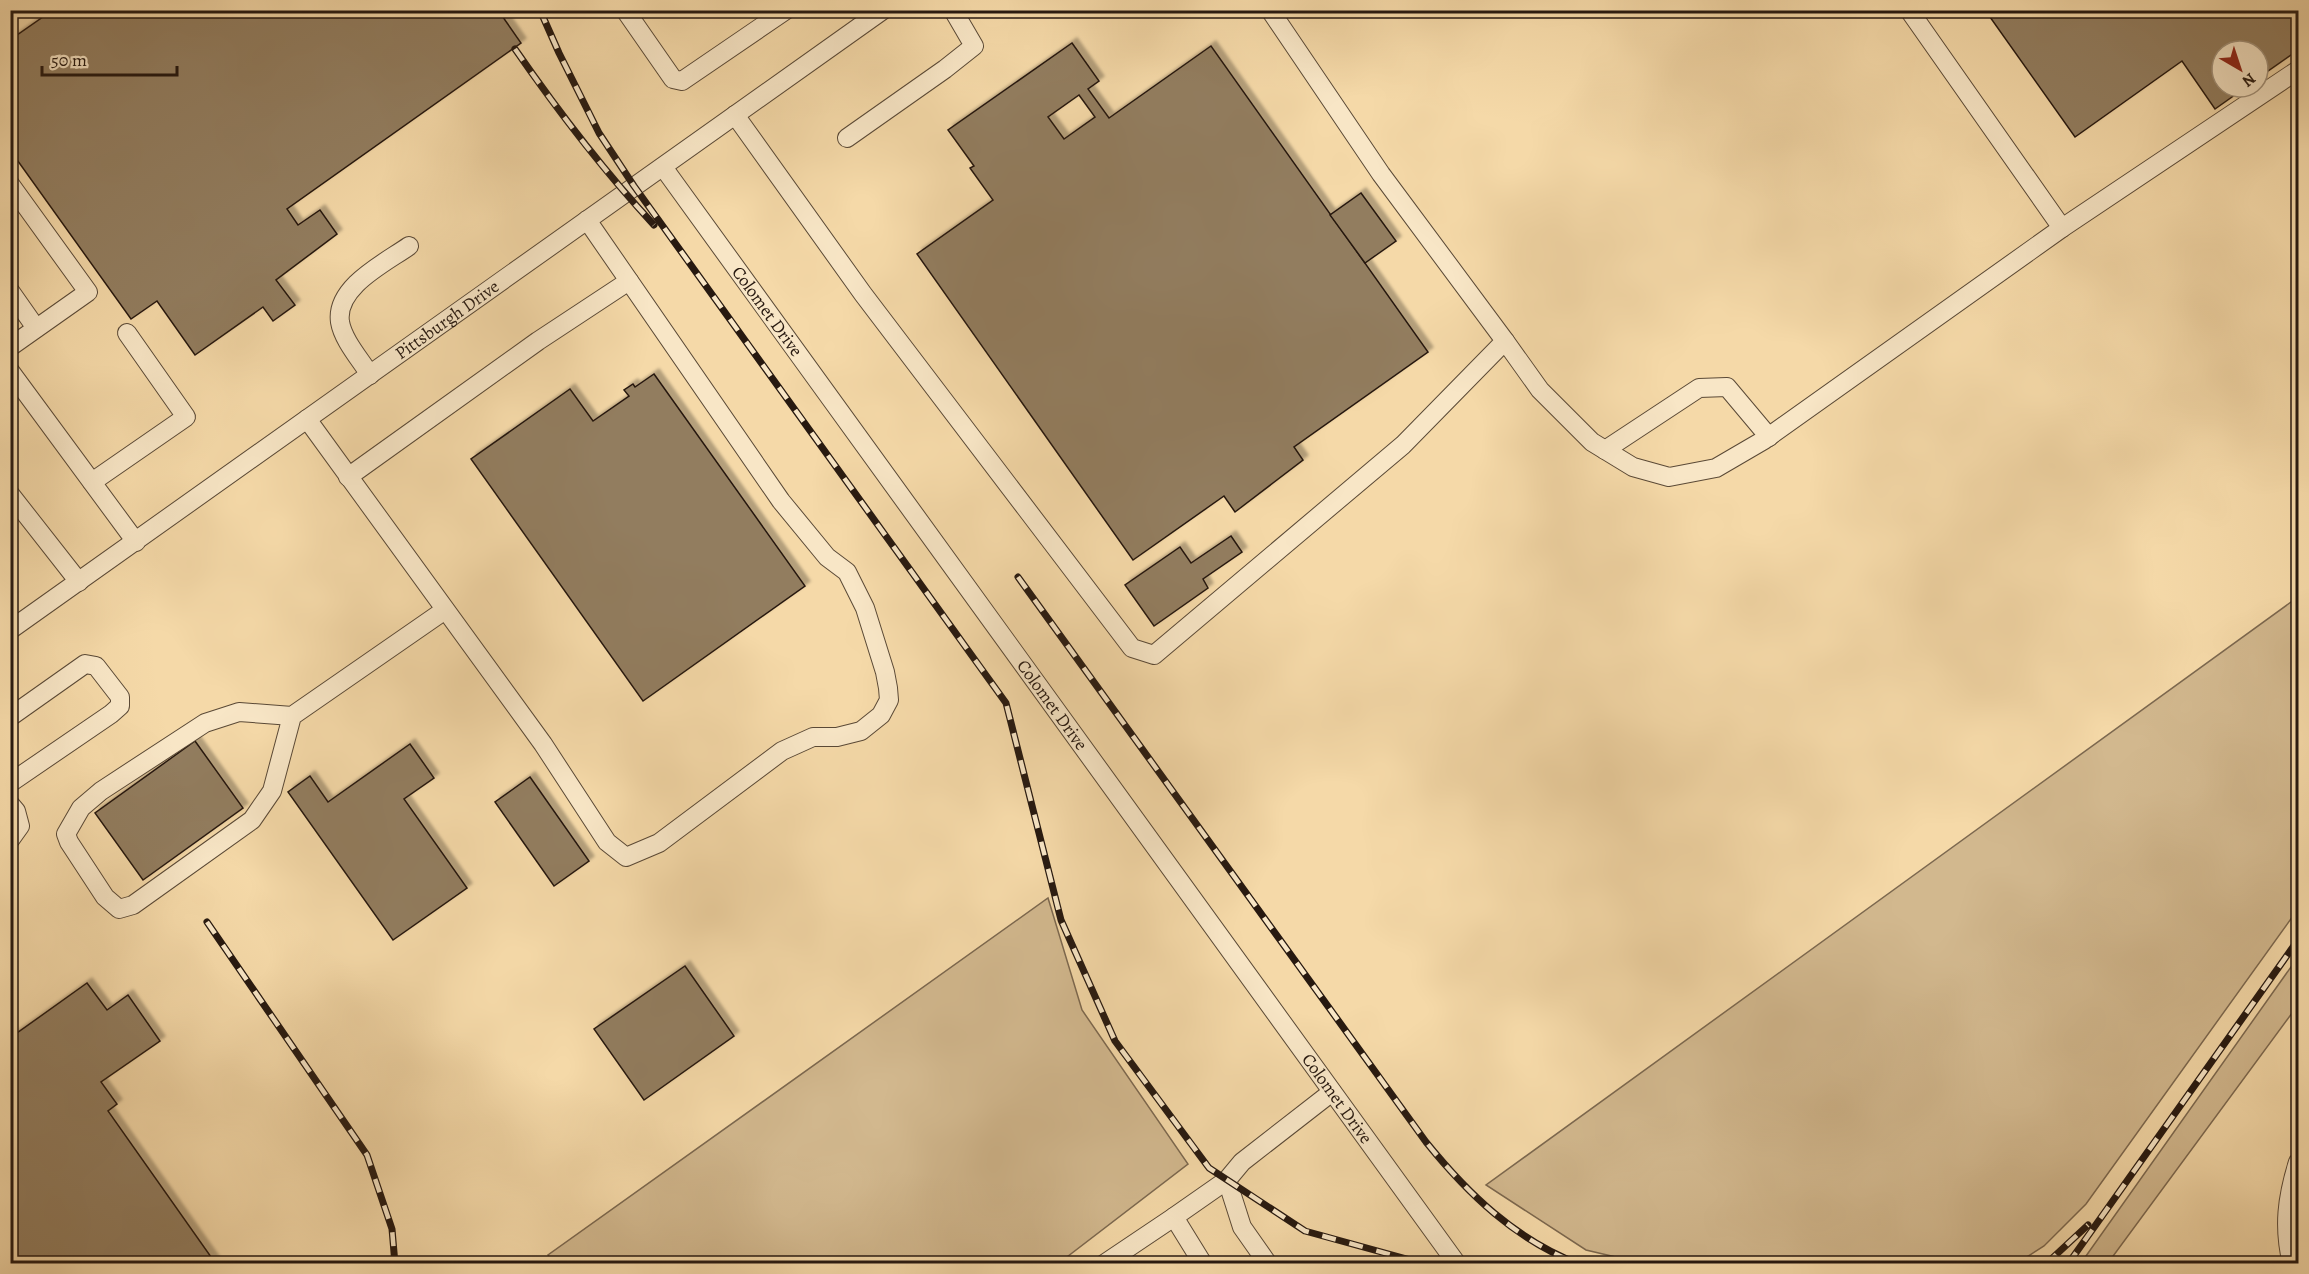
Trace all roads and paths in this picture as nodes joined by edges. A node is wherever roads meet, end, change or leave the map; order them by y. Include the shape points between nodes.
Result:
1 (625, 10) edge
2 (786, 10) edge
3 (883, 10) edge
4 (953, 10) edge
5 (1270, 10) edge
6 (1910, 10) edge
7 (2298, 70) edge
8 (735, 115) junction
9 (847, 138) dead end
10 (663, 167) junction
11 (10, 184) edge
12 (587, 220) junction
13 (2062, 228) junction
14 (409, 246) dead end
15 (629, 281) junction
16 (10, 291) edge
17 (36, 328) junction
18 (127, 333) dead end
19 (1505, 341) junction
20 (10, 347) edge
21 (10, 371) edge
22 (370, 375) junction
23 (307, 420) junction
24 (1769, 437) junction
25 (1605, 450) junction
26 (348, 477) junction
27 (92, 482) junction
28 (10, 494) edge
29 (10, 512) edge
30 (39, 532) junction
31 (136, 542) junction
32 (79, 582) junction
33 (445, 610) junction
34 (10, 630) edge
35 (292, 716) junction
36 (10, 717) edge
37 (10, 783) edge
38 (10, 804) edge
39 (10, 840) edge
40 (1332, 1092) junction
41 (2298, 1162) edge
42 (1227, 1180) junction
43 (1174, 1217) junction
44 (1104, 1263) edge
45 (1203, 1263) edge
46 (1268, 1263) edge
47 (1457, 1263) edge
48 (2292, 1263) edge

1 - 2 street via 673,79 682,81
3 - 8 street, Pittsburgh Drive
4 - 9 street via 974,46
5 - 19 street via 1381,174
6 - 13 street
7 - 13 street
8 - 10 street, Pittsburgh Drive
8 - 19 street via 863,294 1132,648 1154,655 1403,445
10 - 12 street, Pittsburgh Drive
10 - 40 street, Colomet Drive
11 - 17 street via 88,292
12 - 15 street
12 - 22 street, Pittsburgh Drive
13 - 24 street
14 - 22 street via 351,287 342,303 340,321 347,339
15 - 26 street
15 - 33 street via 781,501 827,557 848,572 865,608 885,672 889,700 881,715 861,731 813,737 782,752 659,843 626,857 607,842 543,744
16 - 17 street
17 - 20 street
18 - 27 street via 186,417
19 - 25 street via 1540,390
21 - 27 street
22 - 23 street, Pittsburgh Drive
23 - 26 street
23 - 31 street, Pittsburgh Drive
24 - 25 street via 1716,468 1669,477 1633,467
24 - 25 street via 1727,387 1699,388
26 - 33 street
27 - 31 street
28 - 30 street
29 - 30 street
30 - 32 street
31 - 32 street, Pittsburgh Drive
32 - 34 street, Pittsburgh Drive
33 - 35 street
35 - 35 street via 272,791 252,820 133,905 119,909 105,897 66,834 81,808 205,723 239,712
36 - 37 street via 85,664 96,666 120,697 120,706 111,714
38 - 39 street via 20,826
40 - 42 street via 1242,1162
40 - 47 street, Colomet Drive
41 - 48 street via 2289,1192 2287,1244
42 - 43 street
42 - 46 street via 1242,1227
43 - 44 street
43 - 45 street

